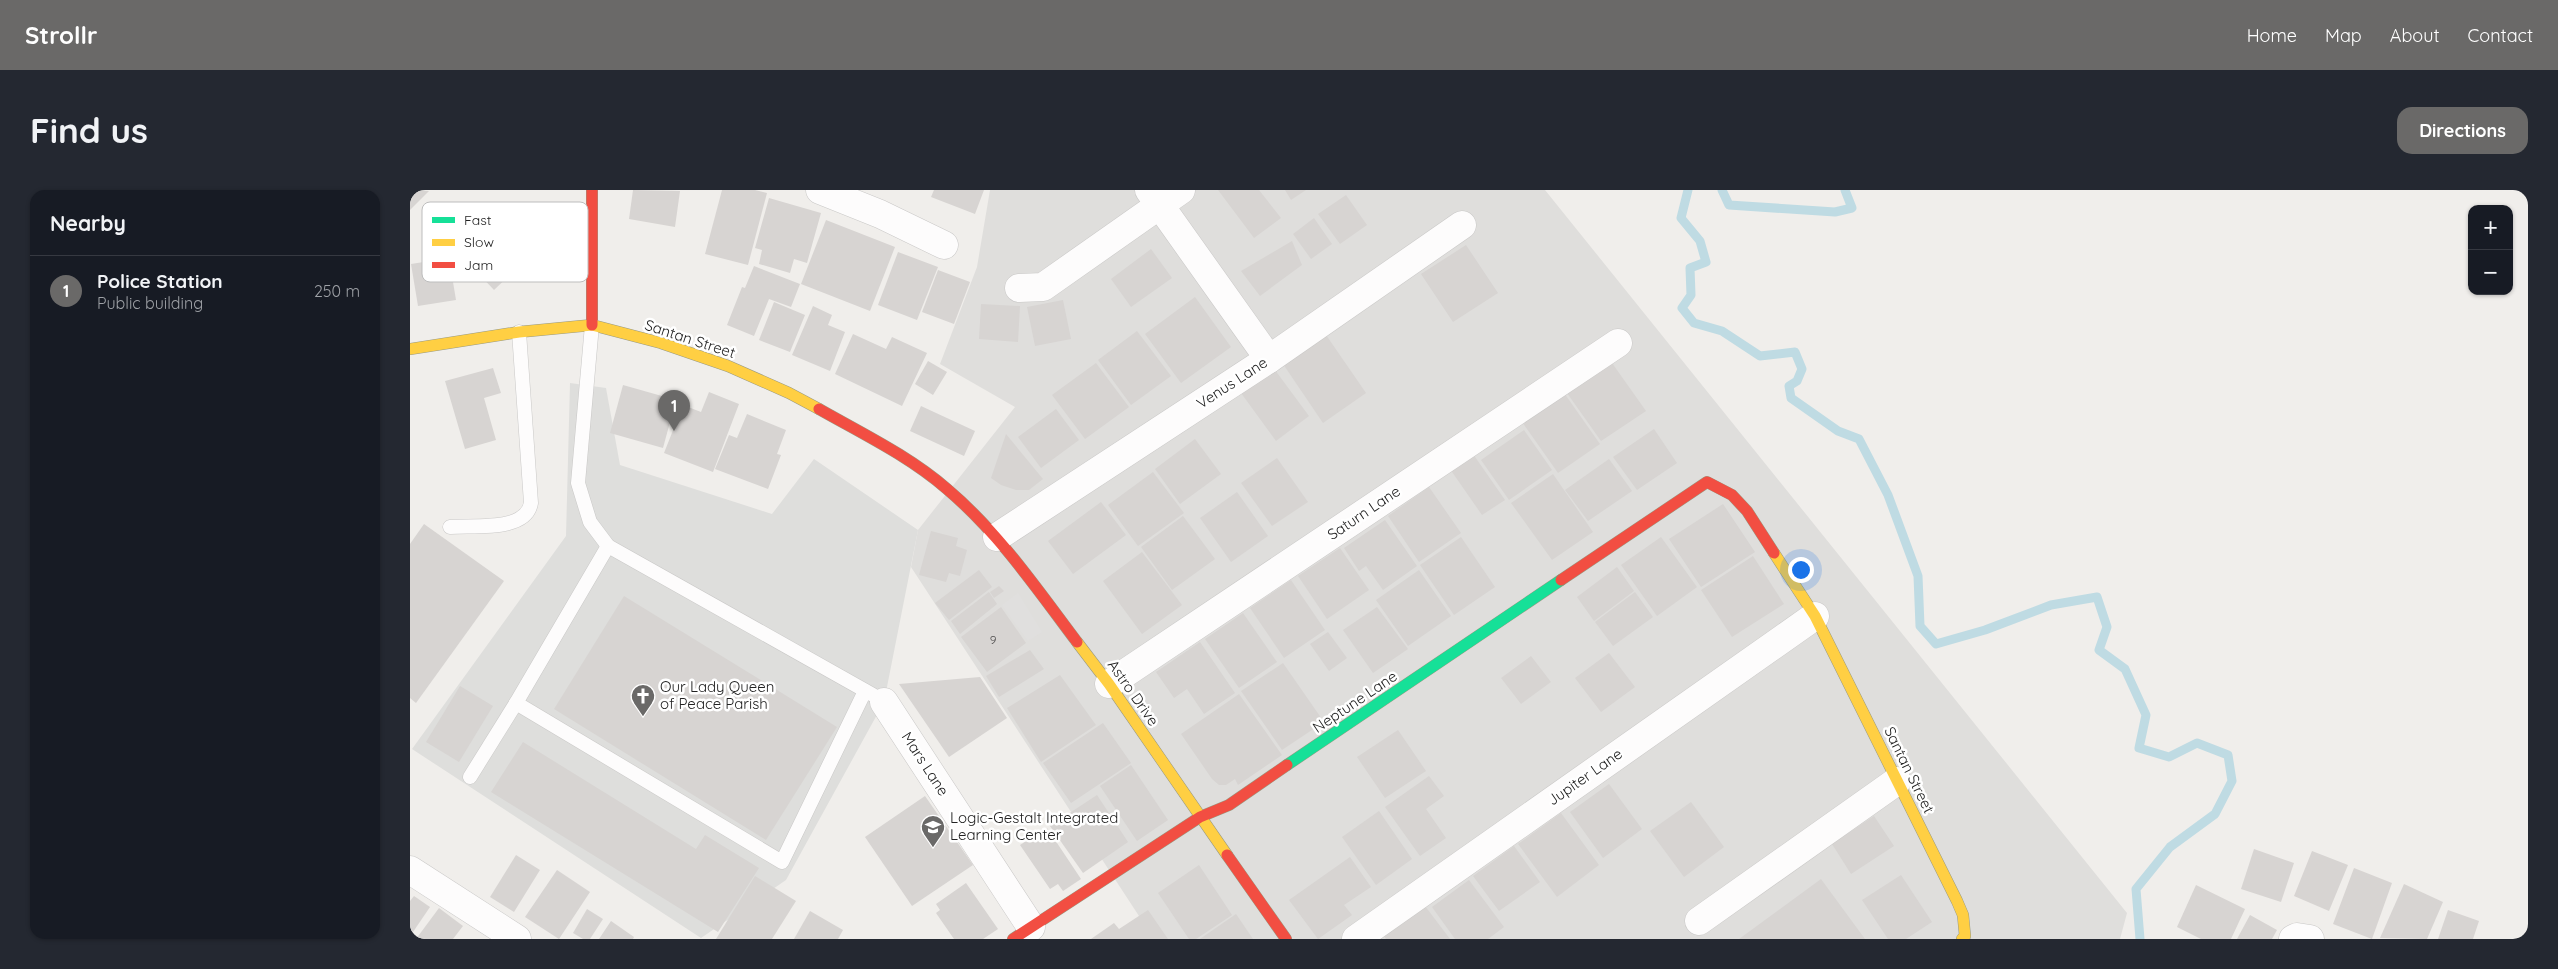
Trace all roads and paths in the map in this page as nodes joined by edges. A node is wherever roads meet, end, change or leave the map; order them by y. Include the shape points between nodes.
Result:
1 (592, 190) edge
2 (820, 190) edge
3 (1163, 195) edge
4 (1462, 225) dead end
5 (944, 245) dead end
6 (1018, 288) dead end
7 (592, 325) junction
8 (519, 332) junction
9 (1618, 343) dead end
10 (410, 349) edge
11 (1269, 358) junction
12 (935, 480) joint
13 (1708, 482) joint
14 (450, 526) dead end
15 (997, 537) junction
16 (608, 546) junction
17 (1815, 616) junction
18 (1109, 684) junction
19 (875, 697) junction
20 (516, 703) junction
21 (470, 777) dead end
22 (1897, 781) junction
23 (1200, 817) junction
24 (410, 870) edge
25 (1699, 921) dead end
26 (1028, 935) edge
27 (517, 939) edge
28 (1286, 939) edge
29 (1356, 939) edge
30 (1962, 939) edge

1 - 7 street
2 - 5 street
3 - 6 street via 1043,287
3 - 11 street
4 - 11 street, Venus Lane
7 - 8 street, Santan Street
7 - 12 street, Santan Street via 661,343 789,393 901,454
7 - 16 lane via 578,483 590,522
8 - 10 street, Santan Street
8 - 14 lane via 530,512 516,523
9 - 18 street, Saturn Lane
11 - 15 street, Venus Lane
12 - 15 street, Astro Drive
13 - 17 street, Santan Street via 1732,495 1747,512
13 - 23 street, Neptune Lane via 1229,806
15 - 18 street, Astro Drive
16 - 19 lane
16 - 20 lane
17 - 22 street, Santan Street
17 - 29 street, Jupiter Lane
18 - 23 street, Astro Drive
19 - 20 lane via 782,862
19 - 26 street, Mars Lane
20 - 21 lane
22 - 25 street
22 - 30 street, Santan Street via 1963,915 1965,936
23 - 26 street, Neptune Lane
23 - 28 street, Astro Drive
24 - 27 street

